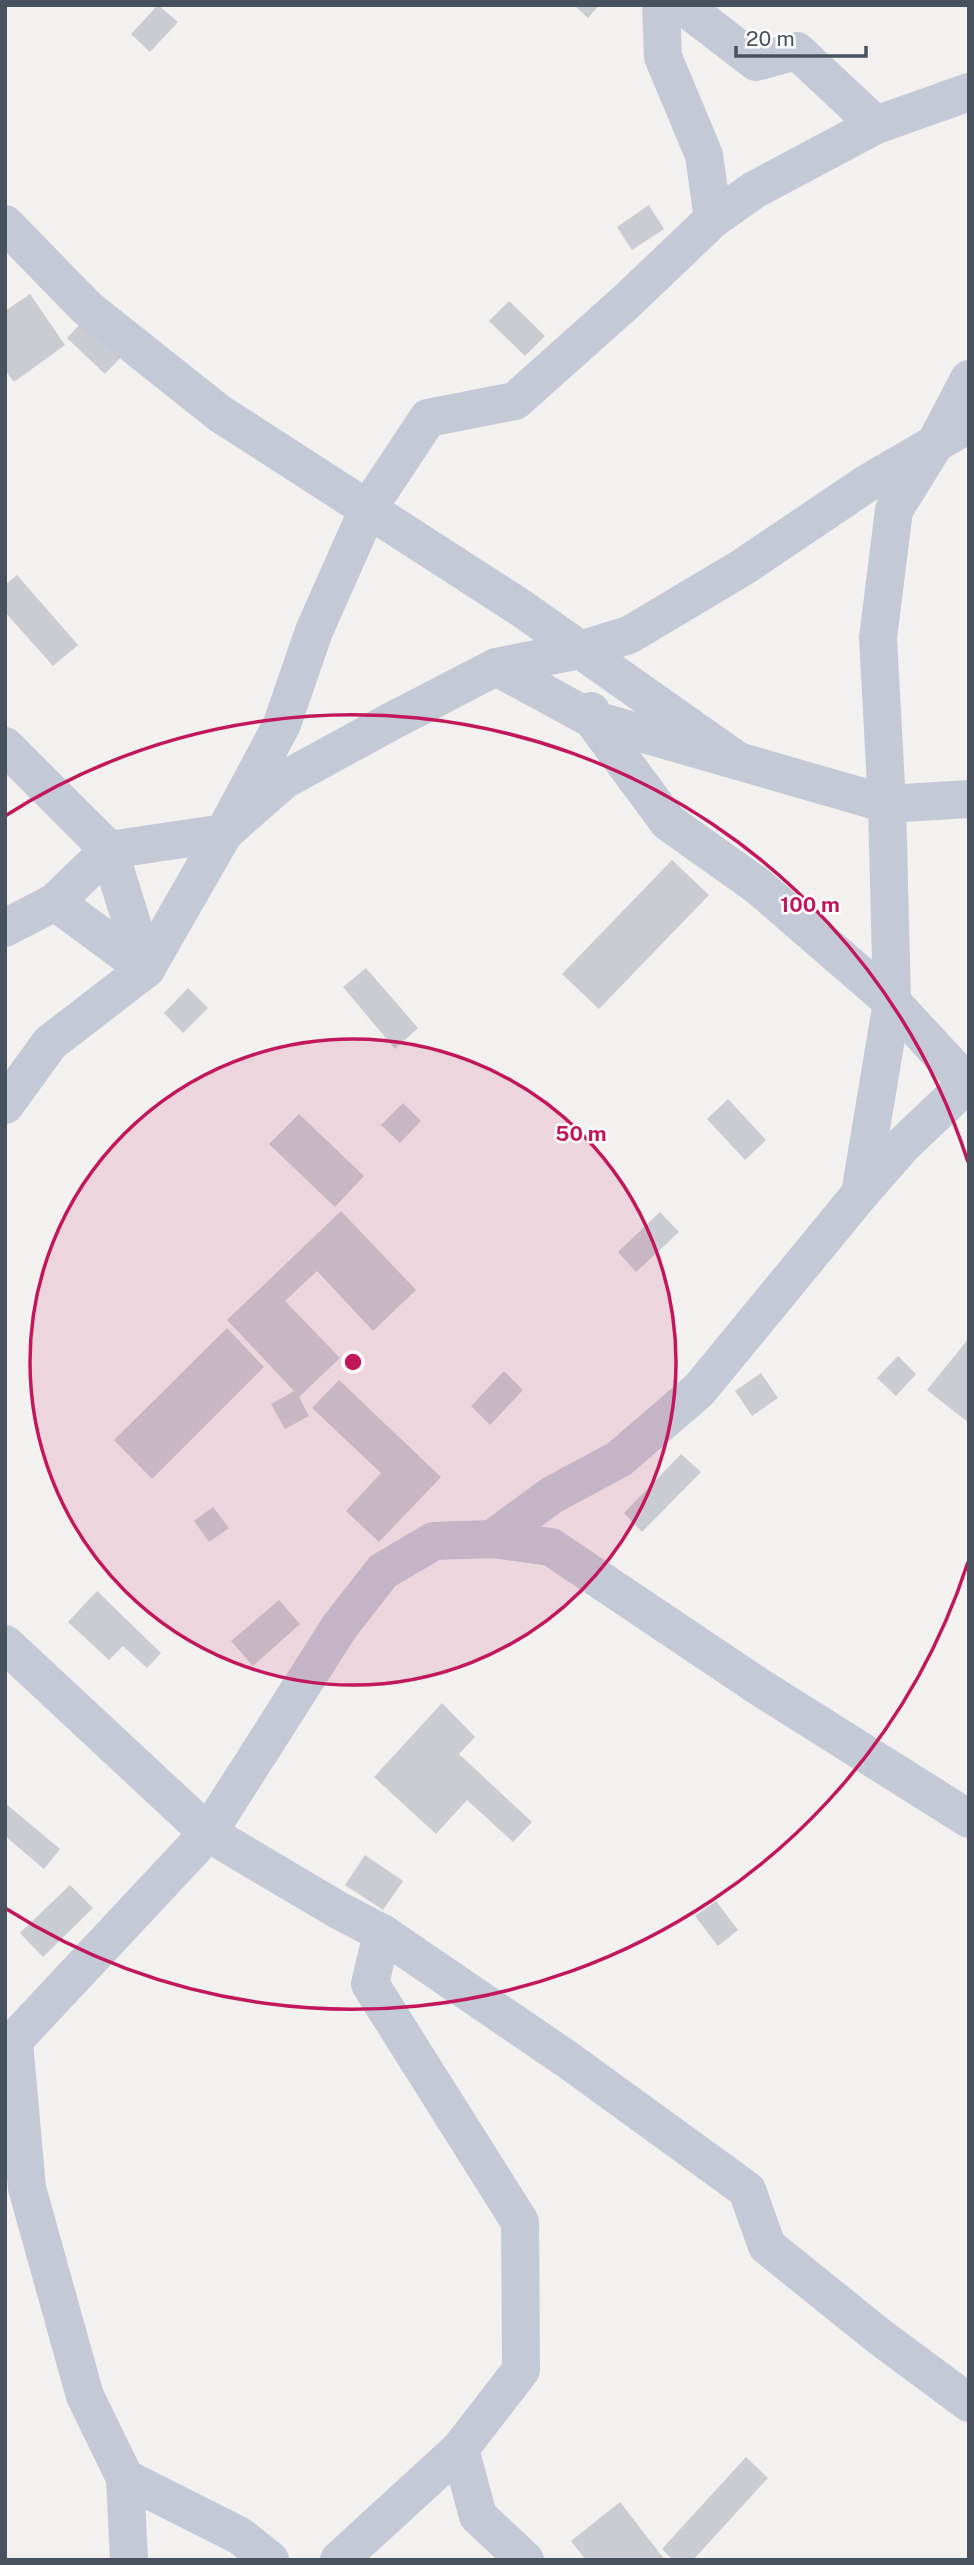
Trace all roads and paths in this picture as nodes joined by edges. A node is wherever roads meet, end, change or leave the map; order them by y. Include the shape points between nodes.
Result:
1 (661, 5) edge
2 (682, 5) edge
3 (969, 92) edge
4 (876, 125) junction
5 (713, 219) junction
6 (5, 224) edge
7 (969, 379) edge
8 (969, 424) edge
9 (935, 444) junction
10 (369, 508) junction
11 (580, 650) junction
12 (496, 667) junction
13 (592, 719) junction
14 (5, 746) edge
15 (738, 761) junction
16 (969, 799) edge
17 (887, 804) junction
18 (224, 833) junction
19 (108, 850) junction
20 (55, 902) junction
21 (5, 928) edge
22 (146, 968) junction
23 (892, 1002) junction
24 (968, 1084) edge
25 (5, 1105) edge
26 (860, 1194) junction
27 (492, 1539) junction
28 (5, 1644) edge
29 (969, 1819) edge
30 (208, 1833) junction
31 (382, 1933) junction
32 (9, 2046) edge
33 (969, 2403) edge
34 (460, 2449) junction
35 (125, 2478) junction
36 (129, 2560) edge
37 (270, 2560) edge
38 (339, 2560) edge
39 (525, 2560) edge

1 - 5 street via 663,57 704,155
2 - 4 street via 756,62 797,51
3 - 4 street
4 - 5 street via 754,190
5 - 10 street via 515,401 428,418
6 - 10 street via 88,308 219,413
7 - 9 street
8 - 9 street
9 - 11 street via 629,635
9 - 17 street via 894,510 878,638
10 - 11 street
10 - 18 street via 314,631 282,724
11 - 12 street
11 - 13 street
11 - 15 street
12 - 13 street
12 - 18 street via 284,780
13 - 15 street
13 - 23 street via 668,822 758,886
14 - 19 street
15 - 17 street
16 - 17 street
17 - 23 street
18 - 19 street
18 - 22 street
19 - 20 street
19 - 22 street
20 - 21 street
20 - 22 street
22 - 25 street via 50,1043
23 - 24 street
23 - 26 street
24 - 26 street via 902,1145
26 - 27 street via 699,1391 619,1459 552,1495
27 - 29 street via 551,1547 758,1686
27 - 30 street via 434,1541 383,1571 341,1626
28 - 30 street
30 - 31 street
30 - 32 street
31 - 33 street via 747,2190 767,2246
31 - 34 street via 370,1984 520,2222 520,2370
32 - 35 street via 27,2188 85,2396
34 - 38 street
34 - 39 street via 478,2516
35 - 36 street
35 - 37 street via 240,2536

